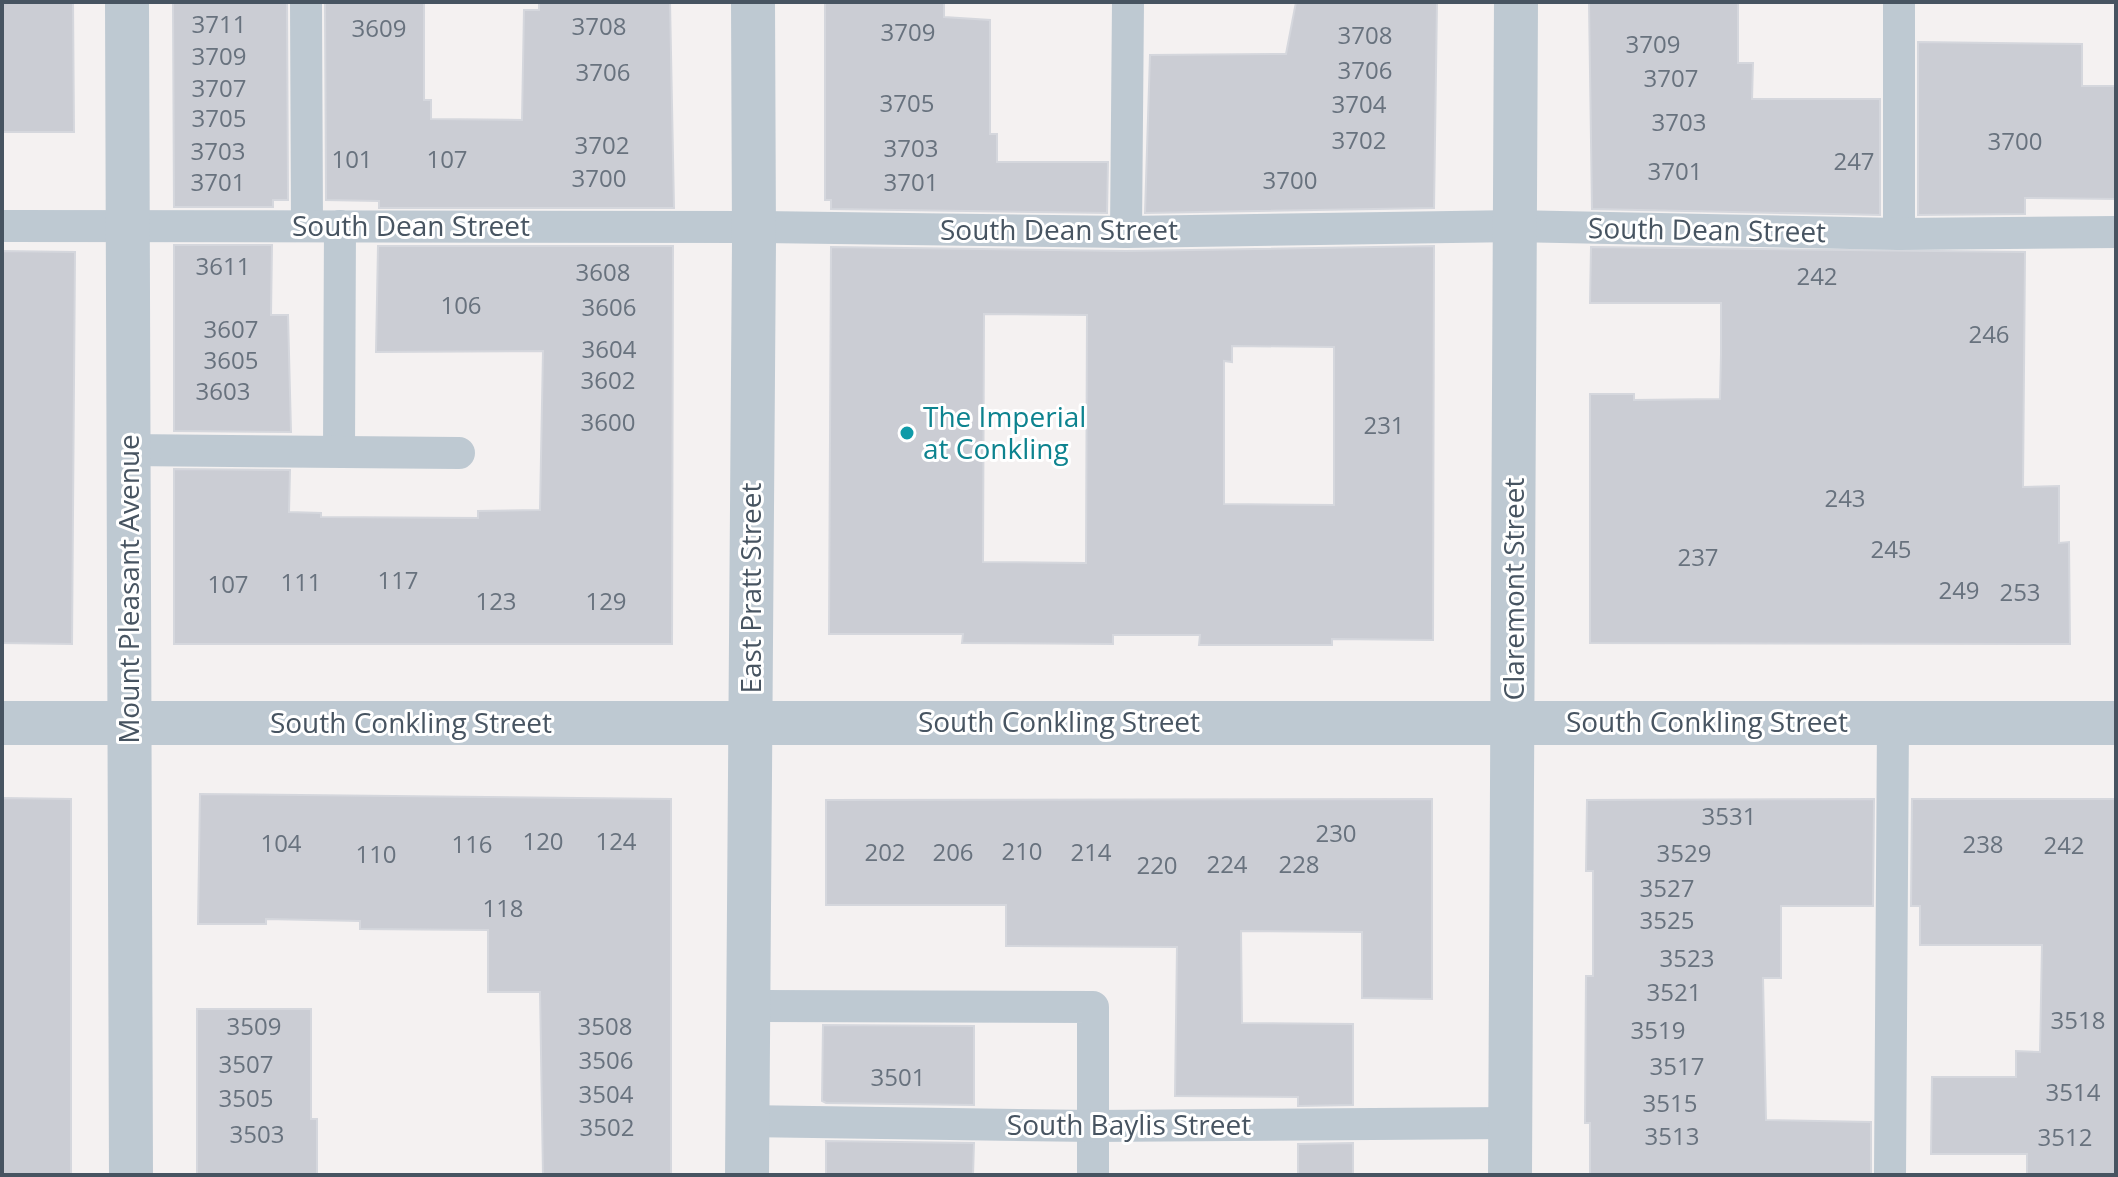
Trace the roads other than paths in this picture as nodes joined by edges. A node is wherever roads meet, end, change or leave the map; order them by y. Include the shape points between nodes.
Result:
1 (127, 2) edge
2 (306, 2) edge
3 (753, 2) edge
4 (1128, 2) edge
5 (1516, 2) edge
6 (1899, 2) edge
7 (307, 225) junction
8 (2, 226) edge
9 (128, 226) junction
10 (340, 226) junction
11 (1517, 226) junction
12 (754, 227) junction
13 (1126, 232) junction
14 (2116, 232) edge
15 (1899, 234) junction
16 (339, 449) junction
17 (128, 450) junction
18 (459, 453) dead end
19 (750, 722) junction
20 (1513, 722) junction
21 (2, 723) edge
22 (1893, 723) junction
23 (2116, 723) edge
24 (129, 724) junction
25 (749, 1006) junction
26 (747, 1121) junction
27 (1510, 1123) junction
28 (1093, 1126) junction
29 (131, 1175) edge
30 (747, 1175) edge
31 (1093, 1175) edge
32 (1510, 1175) edge
33 (1890, 1175) edge

1 - 9 street, Mount Pleasant Avenue
2 - 7 lane
3 - 12 street, East Pratt Street
4 - 13 lane
5 - 11 street, Claremont Street
6 - 15 lane
7 - 9 lane, South Dean Street
7 - 10 lane, South Dean Street
8 - 9 lane, South Dean Street
9 - 17 street, Mount Pleasant Avenue
10 - 12 lane, South Dean Street
10 - 16 lane
11 - 13 lane, South Dean Street
11 - 15 lane, South Dean Street
11 - 20 street, Claremont Street
12 - 13 lane, South Dean Street
12 - 19 street, East Pratt Street
14 - 15 lane, South Dean Street
16 - 17 lane
16 - 18 lane
17 - 24 street, Mount Pleasant Avenue
19 - 20 street, South Conkling Street
19 - 24 street, South Conkling Street
19 - 25 street, East Pratt Street
20 - 22 street, South Conkling Street
20 - 27 street, Claremont Street
21 - 24 street, South Conkling Street
22 - 23 street, South Conkling Street
22 - 33 lane
24 - 29 street, Mount Pleasant Avenue
25 - 26 street, East Pratt Street
25 - 28 lane via 1093,1007
26 - 28 lane, South Baylis Street
26 - 30 street, East Pratt Street
27 - 28 lane, South Baylis Street
27 - 32 street, Claremont Street
28 - 31 lane

